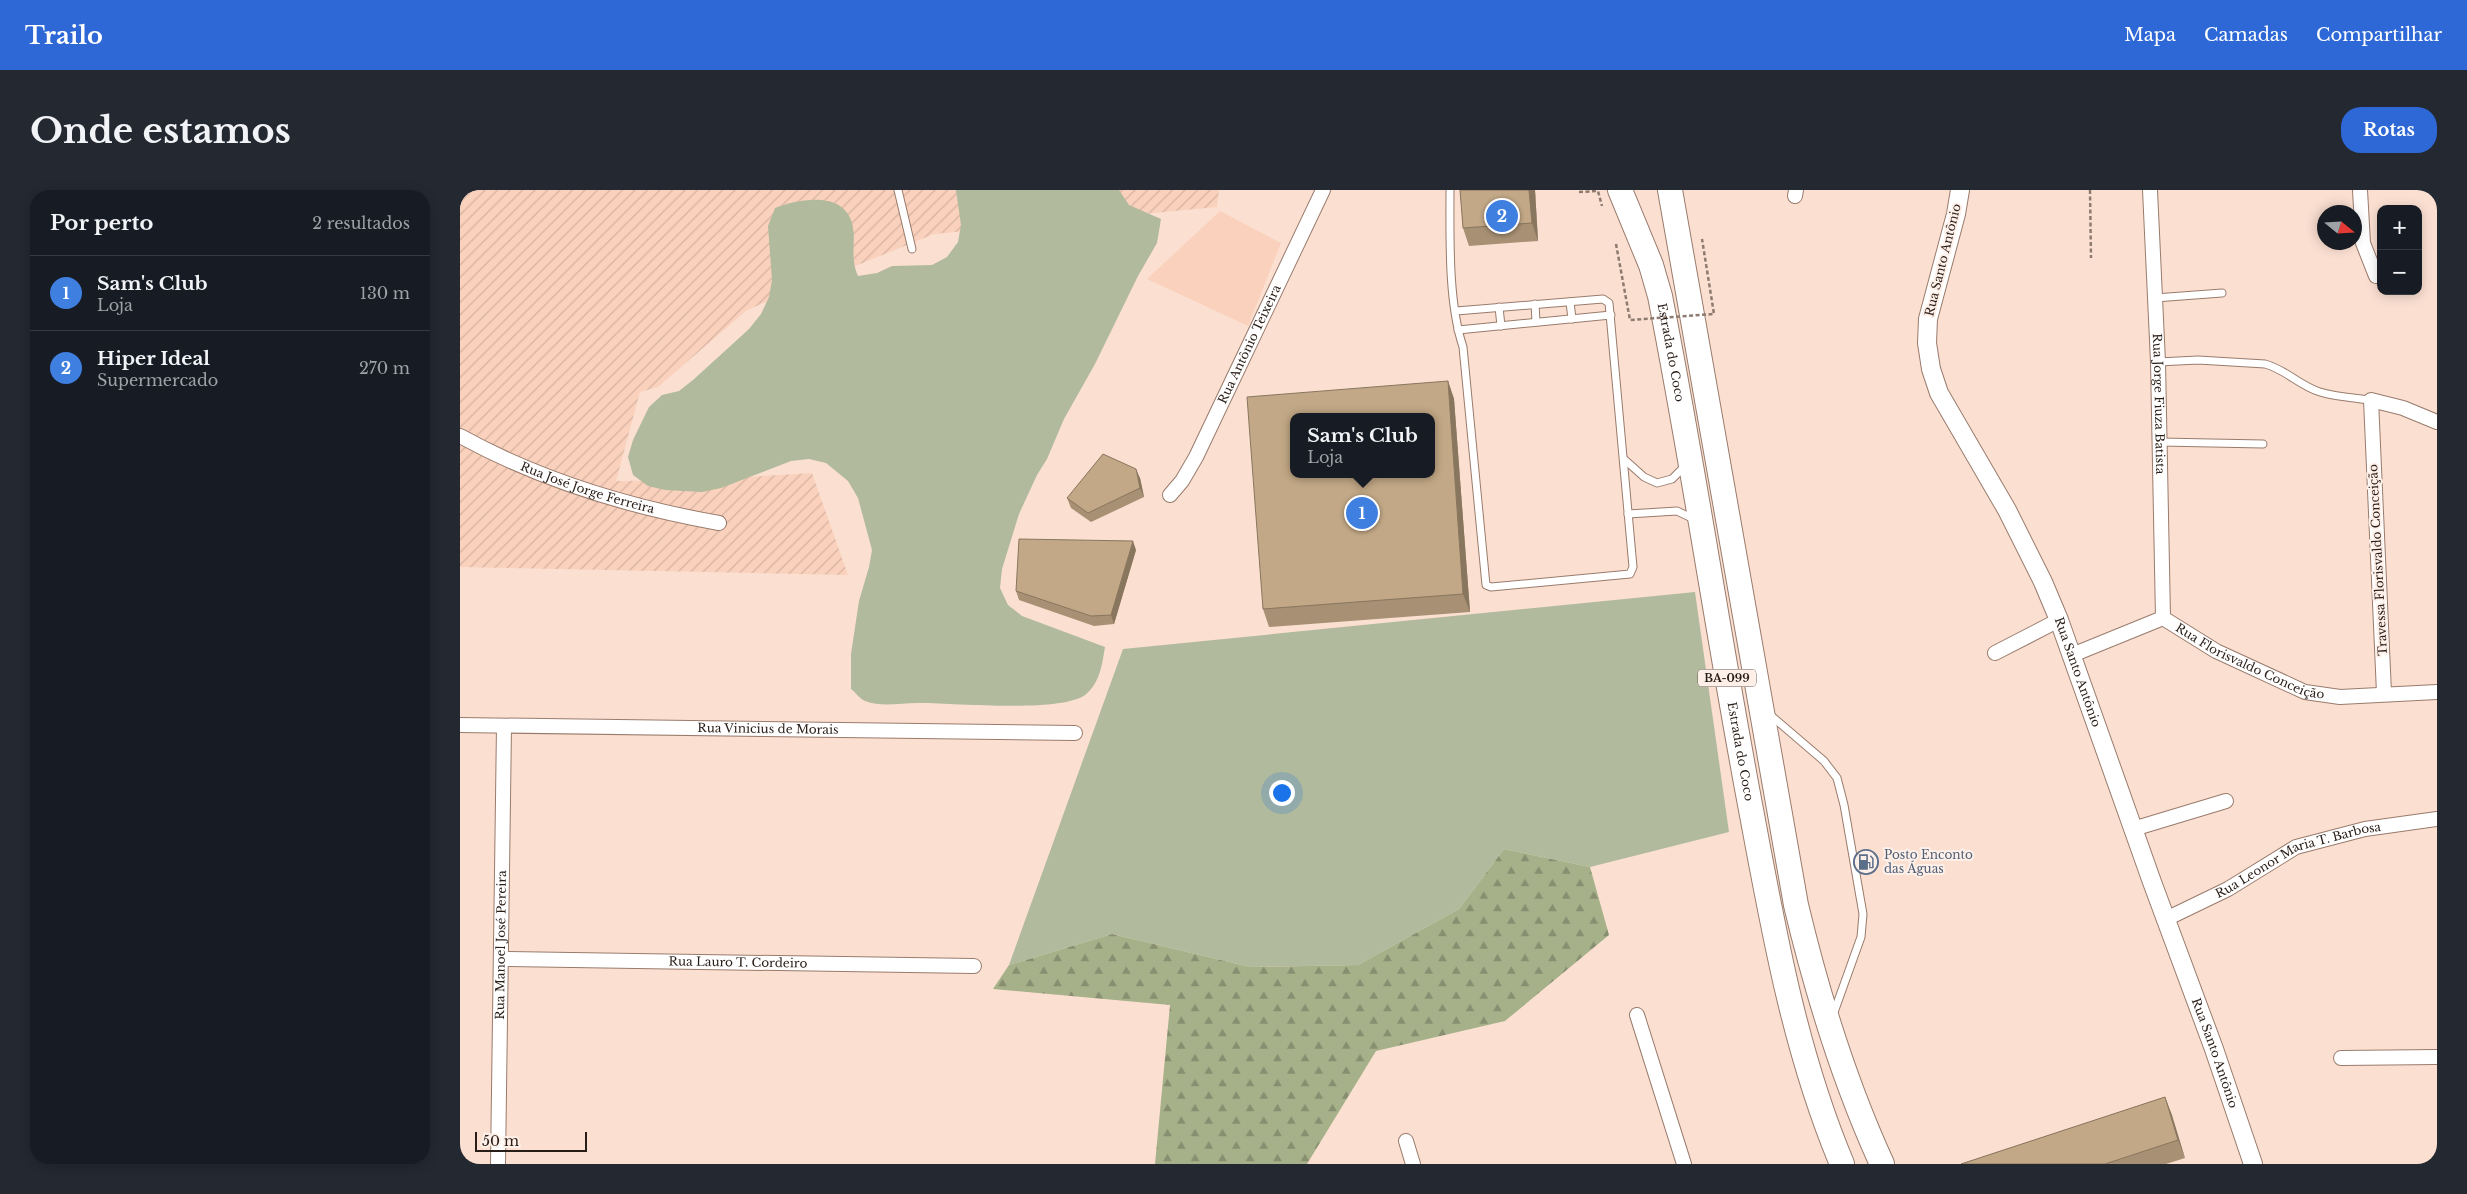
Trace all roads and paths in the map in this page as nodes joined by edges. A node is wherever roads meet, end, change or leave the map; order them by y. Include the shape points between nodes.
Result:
1 (898, 190) edge
2 (1323, 190) edge
3 (1450, 190) edge
4 (1620, 190) edge
5 (1670, 190) edge
6 (1960, 190) edge
7 (2090, 190) edge
8 (2150, 190) edge
9 (2360, 190) edge
10 (1579, 192) dead end
11 (1602, 206) dead end
12 (1702, 239) dead end
13 (1616, 244) dead end
14 (912, 249) dead end
15 (2091, 258) dead end
16 (2376, 276) dead end
17 (2222, 293) dead end
18 (2155, 298) junction
19 (1570, 302) junction
20 (1535, 304) junction
21 (1499, 307) junction
22 (1456, 311) junction
23 (1611, 316) junction
24 (1572, 319) junction
25 (1536, 322) junction
26 (1500, 326) junction
27 (1458, 330) junction
28 (2158, 362) junction
29 (2371, 400) junction
30 (2437, 422) edge
31 (460, 436) edge
32 (2160, 442) junction
33 (2263, 444) dead end
34 (1624, 459) junction
35 (1689, 462) junction
36 (1170, 495) dead end
37 (1628, 514) junction
38 (1699, 522) junction
39 (718, 523) dead end
40 (2163, 618) junction
41 (2059, 620) junction
42 (1995, 653) dead end
43 (2072, 655) junction
44 (2437, 692) edge
45 (2384, 693) junction
46 (1762, 708) junction
47 (460, 725) edge
48 (504, 726) junction
49 (1075, 733) dead end
50 (2226, 801) dead end
51 (2437, 819) edge
52 (2133, 829) junction
53 (2166, 919) junction
54 (502, 959) junction
55 (974, 966) dead end
56 (1637, 1015) dead end
57 (1830, 1023) junction
58 (2437, 1057) edge
59 (2341, 1058) dead end
60 (1406, 1141) dead end
61 (498, 1164) edge
62 (1413, 1164) edge
63 (1684, 1164) edge
64 (1842, 1164) edge
65 (1882, 1164) edge
66 (2253, 1164) edge

1 - 14 lane
2 - 36 street, Rua Antônio Teixeira via 1193,464
3 - 22 lane
4 - 35 highway, Estrada do Coco / BA-099 via 1651,265 1660,296
5 - 46 highway, BA-099
6 - 41 street, Rua Santo Antônio via 1928,319 1931,369 1939,393 2028,550
7 - 15 path
8 - 18 street, Rua Jorge Fiuza Batista
9 - 16 street via 2363,243
10 - 11 path via 1598,191
12 - 13 path, bridge via 1714,314 1630,320
17 - 18 lane
18 - 28 street, Rua Jorge Fiuza Batista
19 - 20 lane
19 - 23 lane via 1606,300
19 - 24 lane
20 - 21 lane
20 - 25 lane
21 - 22 lane
21 - 26 lane
22 - 27 lane
23 - 24 lane
23 - 34 lane
24 - 25 lane
25 - 26 lane
26 - 27 lane
27 - 37 lane via 1463,347 1486,585 1630,574 1633,567
28 - 29 lane via 2198,360 2265,364 2321,393
28 - 32 street, Rua Jorge Fiuza Batista
29 - 30 street via 2403,408
29 - 45 street, Travessa Florisvaldo Conceição
31 - 39 street, Rua José Jorge Ferreira via 510,462 577,487 651,509
32 - 33 lane
32 - 40 street, Rua Jorge Fiuza Batista
34 - 35 lane via 1644,477 1657,483 1672,479
34 - 37 lane
35 - 38 highway, Estrada do Coco / BA-099
37 - 38 lane via 1677,511
38 - 64 highway, Estrada do Coco / BA-099 via 1782,975 1805,1059
40 - 43 street, Rua Florisvaldo Conceição
40 - 45 street, Rua Florisvaldo Conceição via 2216,651 2305,692 2340,697
41 - 42 street
41 - 43 street, Rua Santo Antônio
43 - 52 street, Rua Santo Antônio
44 - 45 street, Rua Florisvaldo Conceição
46 - 57 highway, BA-099 via 1796,905 1811,967
46 - 57 lane via 1824,761 1837,778 1844,804 1863,914 1861,937
47 - 48 street, Rua Vinicius de Morais
48 - 49 street, Rua Vinicius de Morais
48 - 54 street, Rua Manoel José Pereira
50 - 52 street
51 - 53 street, Rua Leonor Maria T. Barbosa via 2366,829 2296,847 2228,889
52 - 53 street, Rua Santo Antônio
53 - 66 street, Rua Santo Antônio
54 - 55 street, Rua Lauro T. Cordeiro
54 - 61 street, Rua Manoel José Pereira
56 - 63 street
57 - 65 highway, BA-099
58 - 59 street
60 - 62 street

